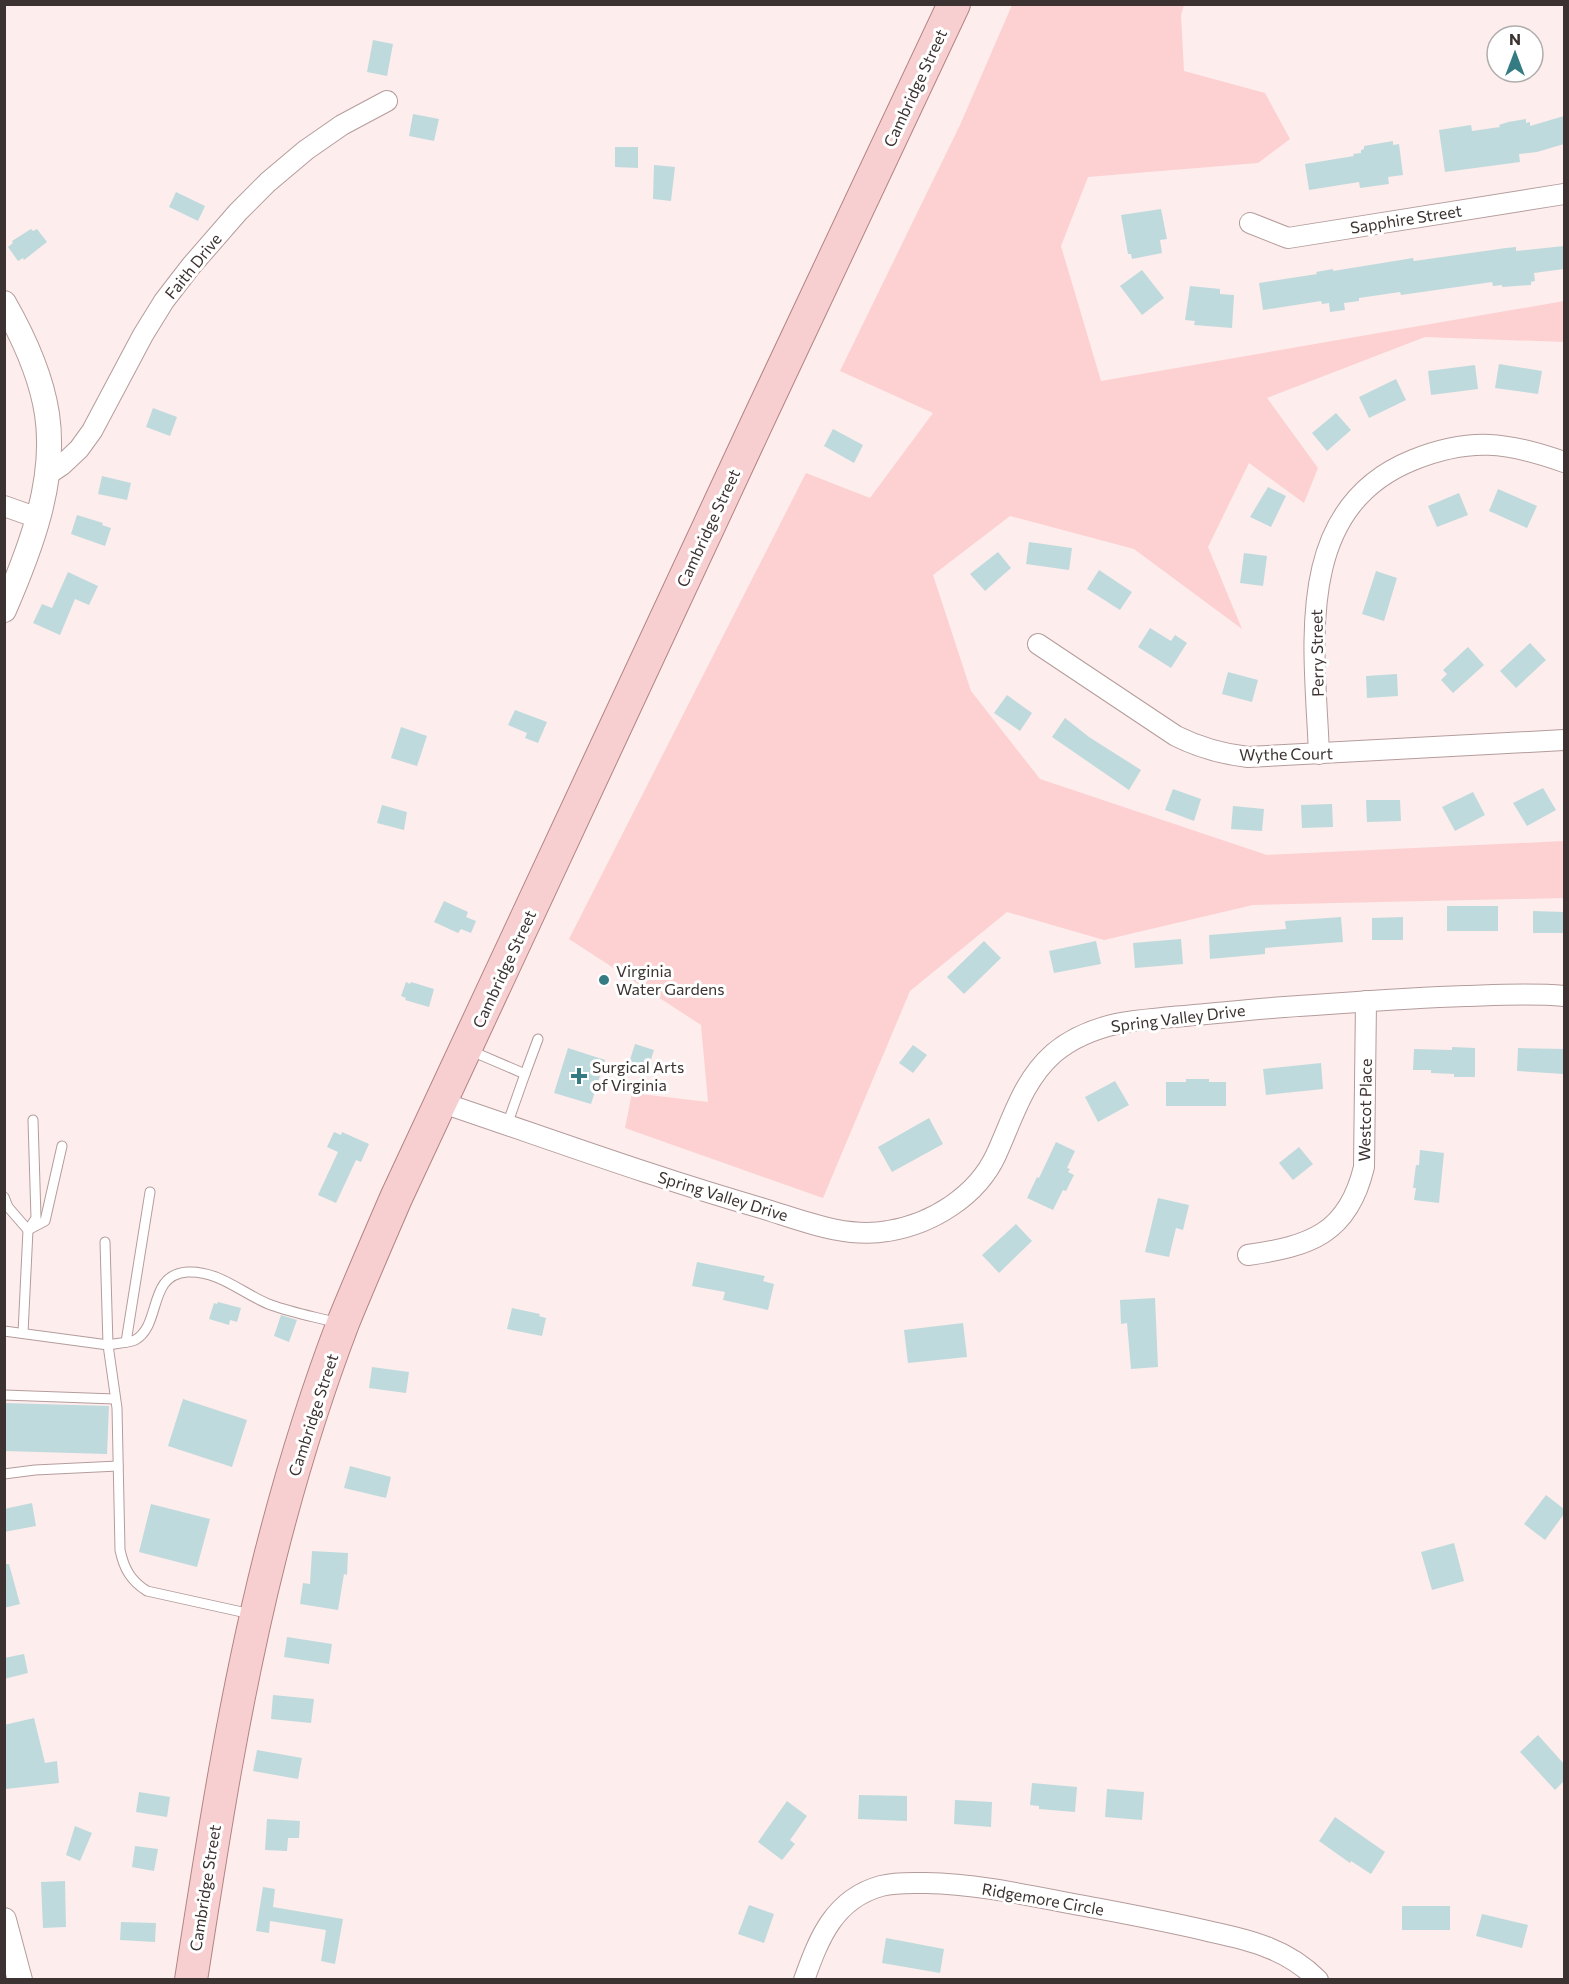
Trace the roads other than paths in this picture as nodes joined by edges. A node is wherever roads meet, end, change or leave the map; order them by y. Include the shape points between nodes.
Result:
1 (954, 4) edge
2 (387, 101) dead end
3 (1564, 194) edge
4 (1250, 223) dead end
5 (4, 303) edge
6 (1564, 462) edge
7 (47, 475) junction
8 (4, 506) edge
9 (38, 518) junction
10 (4, 610) edge
11 (1038, 644) dead end
12 (1564, 740) edge
13 (1319, 754) junction
14 (1564, 996) edge
15 (1366, 1001) junction
16 (538, 1039) dead end
17 (466, 1048) junction
18 (525, 1074) junction
19 (440, 1102) junction
20 (33, 1120) dead end
21 (507, 1125) junction
22 (62, 1146) dead end
23 (150, 1191) dead end
24 (4, 1197) edge
25 (28, 1230) junction
26 (105, 1242) dead end
27 (1248, 1255) dead end
28 (343, 1324) junction
29 (4, 1331) edge
30 (23, 1333) junction
31 (126, 1342) junction
32 (108, 1344) junction
33 (4, 1395) edge
34 (115, 1399) junction
35 (118, 1466) junction
36 (4, 1474) edge
37 (257, 1615) junction
38 (4, 1920) edge
39 (20, 1980) edge
40 (191, 1980) edge
41 (804, 1980) edge
42 (1318, 1980) edge

1 - 17 main road, Cambridge Street
2 - 7 street, Faith Drive via 306,150 238,212 164,301 79,449
3 - 4 street, Sapphire Street via 1288,238
5 - 7 street via 32,361 47,414
6 - 13 street, Perry Street via 1515,447 1488,444 1435,451 1379,478 1345,514 1325,554 1317,592 1314,626
7 - 9 street
8 - 9 street
9 - 10 street
11 - 13 street, Wythe Court via 1176,736 1199,747 1248,758
12 - 13 street, Wythe Court
14 - 15 street, Spring Valley Drive
15 - 21 street, Spring Valley Drive via 1119,1023 1075,1039 1055,1052 1024,1088 994,1158 975,1186 932,1218 885,1232 861,1233 826,1227 719,1196
15 - 27 street, Westcot Place via 1364,1167 1360,1186 1339,1220 1321,1235 1301,1244
16 - 18 lane
17 - 18 lane
17 - 19 main road, Cambridge Street
18 - 21 lane
19 - 21 street, Spring Valley Drive
19 - 28 main road, Cambridge Street
20 - 25 lane via 36,1218
22 - 25 lane via 45,1221
23 - 31 lane
24 - 25 lane
25 - 30 lane
26 - 32 lane
28 - 31 lane via 271,1305 211,1275 186,1272 169,1279 159,1292 146,1330
28 - 37 main road, Cambridge Street via 303,1440
29 - 30 lane
30 - 32 lane
31 - 32 lane
32 - 34 lane
33 - 34 lane
34 - 35 lane
35 - 36 lane
35 - 37 lane via 120,1550 129,1576 138,1586
37 - 40 main road, Cambridge Street via 219,1797
38 - 39 street
41 - 42 street, Ridgemore Circle via 823,1932 835,1916 862,1894 900,1883 988,1888 1189,1926 1270,1948

